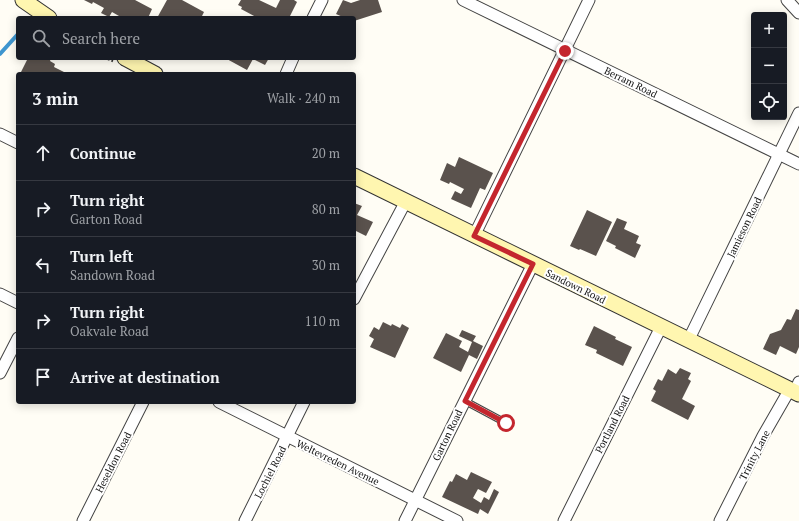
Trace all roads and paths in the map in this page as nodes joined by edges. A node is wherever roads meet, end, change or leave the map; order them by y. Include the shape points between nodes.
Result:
1 (322, 0) edge
2 (462, 0) edge
3 (589, 0) edge
4 (787, 0) edge
5 (26, 2) edge
6 (799, 13) edge
7 (46, 16) edge
8 (314, 16) edge
9 (565, 51) junction
10 (129, 60) edge
11 (292, 60) edge
12 (150, 72) edge
13 (287, 72) edge
14 (799, 113) edge
15 (0, 134) edge
16 (16, 142) edge
17 (779, 154) junction
18 (799, 164) edge
19 (356, 177) edge
20 (406, 201) junction
21 (474, 236) junction
22 (533, 264) junction
23 (0, 294) edge
24 (356, 295) edge
25 (16, 302) edge
26 (661, 327) junction
27 (688, 340) junction
28 (16, 342) edge
29 (0, 373) edge
30 (796, 389) edge
31 (465, 401) junction
32 (142, 404) edge
33 (222, 404) edge
34 (303, 404) edge
35 (506, 423) dead end
36 (288, 437) junction
37 (415, 500) junction
38 (83, 521) edge
39 (245, 521) edge
40 (405, 521) edge
41 (457, 521) edge
42 (564, 521) edge
43 (720, 521) edge

1 - 8 street
2 - 9 street, Berram Road
3 - 9 street
4 - 6 street
5 - 7 street
9 - 17 street, Berram Road
9 - 21 street
10 - 12 street
11 - 13 street
14 - 17 street, Jamieson Road
15 - 16 street
17 - 18 street, Berram Road
17 - 27 street, Jamieson Road
19 - 20 street, Sandown Road
20 - 21 street, Sandown Road
20 - 24 street
21 - 22 street, Sandown Road
22 - 26 street, Sandown Road
22 - 31 street, Garton Road
23 - 25 street
26 - 27 street, Sandown Road
26 - 42 street, Portland Road
27 - 30 street, Sandown Road
28 - 29 street
30 - 43 street, Trinity Lane via 763,436
31 - 35 lane
31 - 37 street, Garton Road
32 - 38 street, Heseldon Road
33 - 36 street, Weltevreden Avenue
34 - 36 street, Lochiel Road
36 - 37 street, Weltevreden Avenue
36 - 39 street, Lochiel Road
37 - 40 street, Garton Road
37 - 41 street, Weltevreden Avenue

